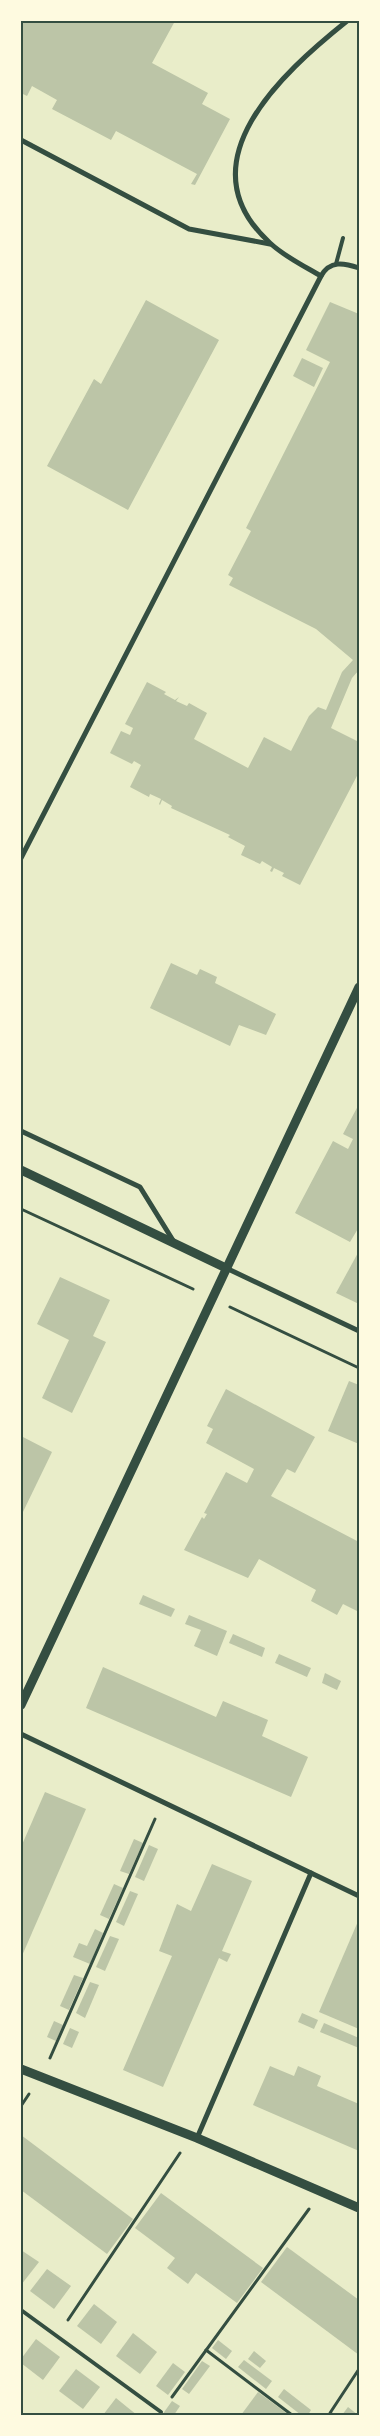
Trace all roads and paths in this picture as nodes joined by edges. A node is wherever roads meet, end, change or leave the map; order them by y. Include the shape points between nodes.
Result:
1 (347, 21) edge
2 (21, 140) edge
3 (343, 238) dead end
4 (270, 244) junction
5 (336, 264) junction
6 (359, 268) edge
7 (321, 276) junction
8 (21, 858) edge
9 (359, 986) edge
10 (21, 1131) edge
11 (21, 1170) edge
12 (21, 1209) edge
13 (174, 1243) junction
14 (226, 1268) junction
15 (212, 1298) junction
16 (359, 1331) edge
17 (359, 1368) edge
18 (21, 1705) edge
19 (21, 1734) edge
20 (162, 1803) junction
21 (311, 1874) junction
22 (359, 1896) edge
23 (21, 2069) edge
24 (42, 2077) junction
25 (195, 2137) junction
26 (322, 2192) junction
27 (359, 2208) edge
28 (21, 2310) edge
29 (56, 2336) junction
30 (206, 2350) junction
31 (359, 2369) edge
32 (161, 2412) joint
33 (331, 2414) edge
34 (292, 2415) edge

1 - 4 street via 302,58 279,82 246,128 237,154 235,178 239,199 248,218
2 - 4 street via 189,228
3 - 5 lane
4 - 7 street
5 - 6 street
5 - 7 street
7 - 8 street
9 - 14 street
10 - 13 street via 140,1187
11 - 13 street
12 - 15 path
13 - 14 street
14 - 15 street
14 - 16 street
15 - 17 path
15 - 18 street
19 - 20 street
20 - 21 street
20 - 24 path
21 - 22 street
21 - 25 street
23 - 24 street
24 - 25 street
25 - 26 street
25 - 29 path
26 - 27 street
26 - 30 path
28 - 29 lane
29 - 32 lane
30 - 32 path
30 - 34 path
31 - 33 path

